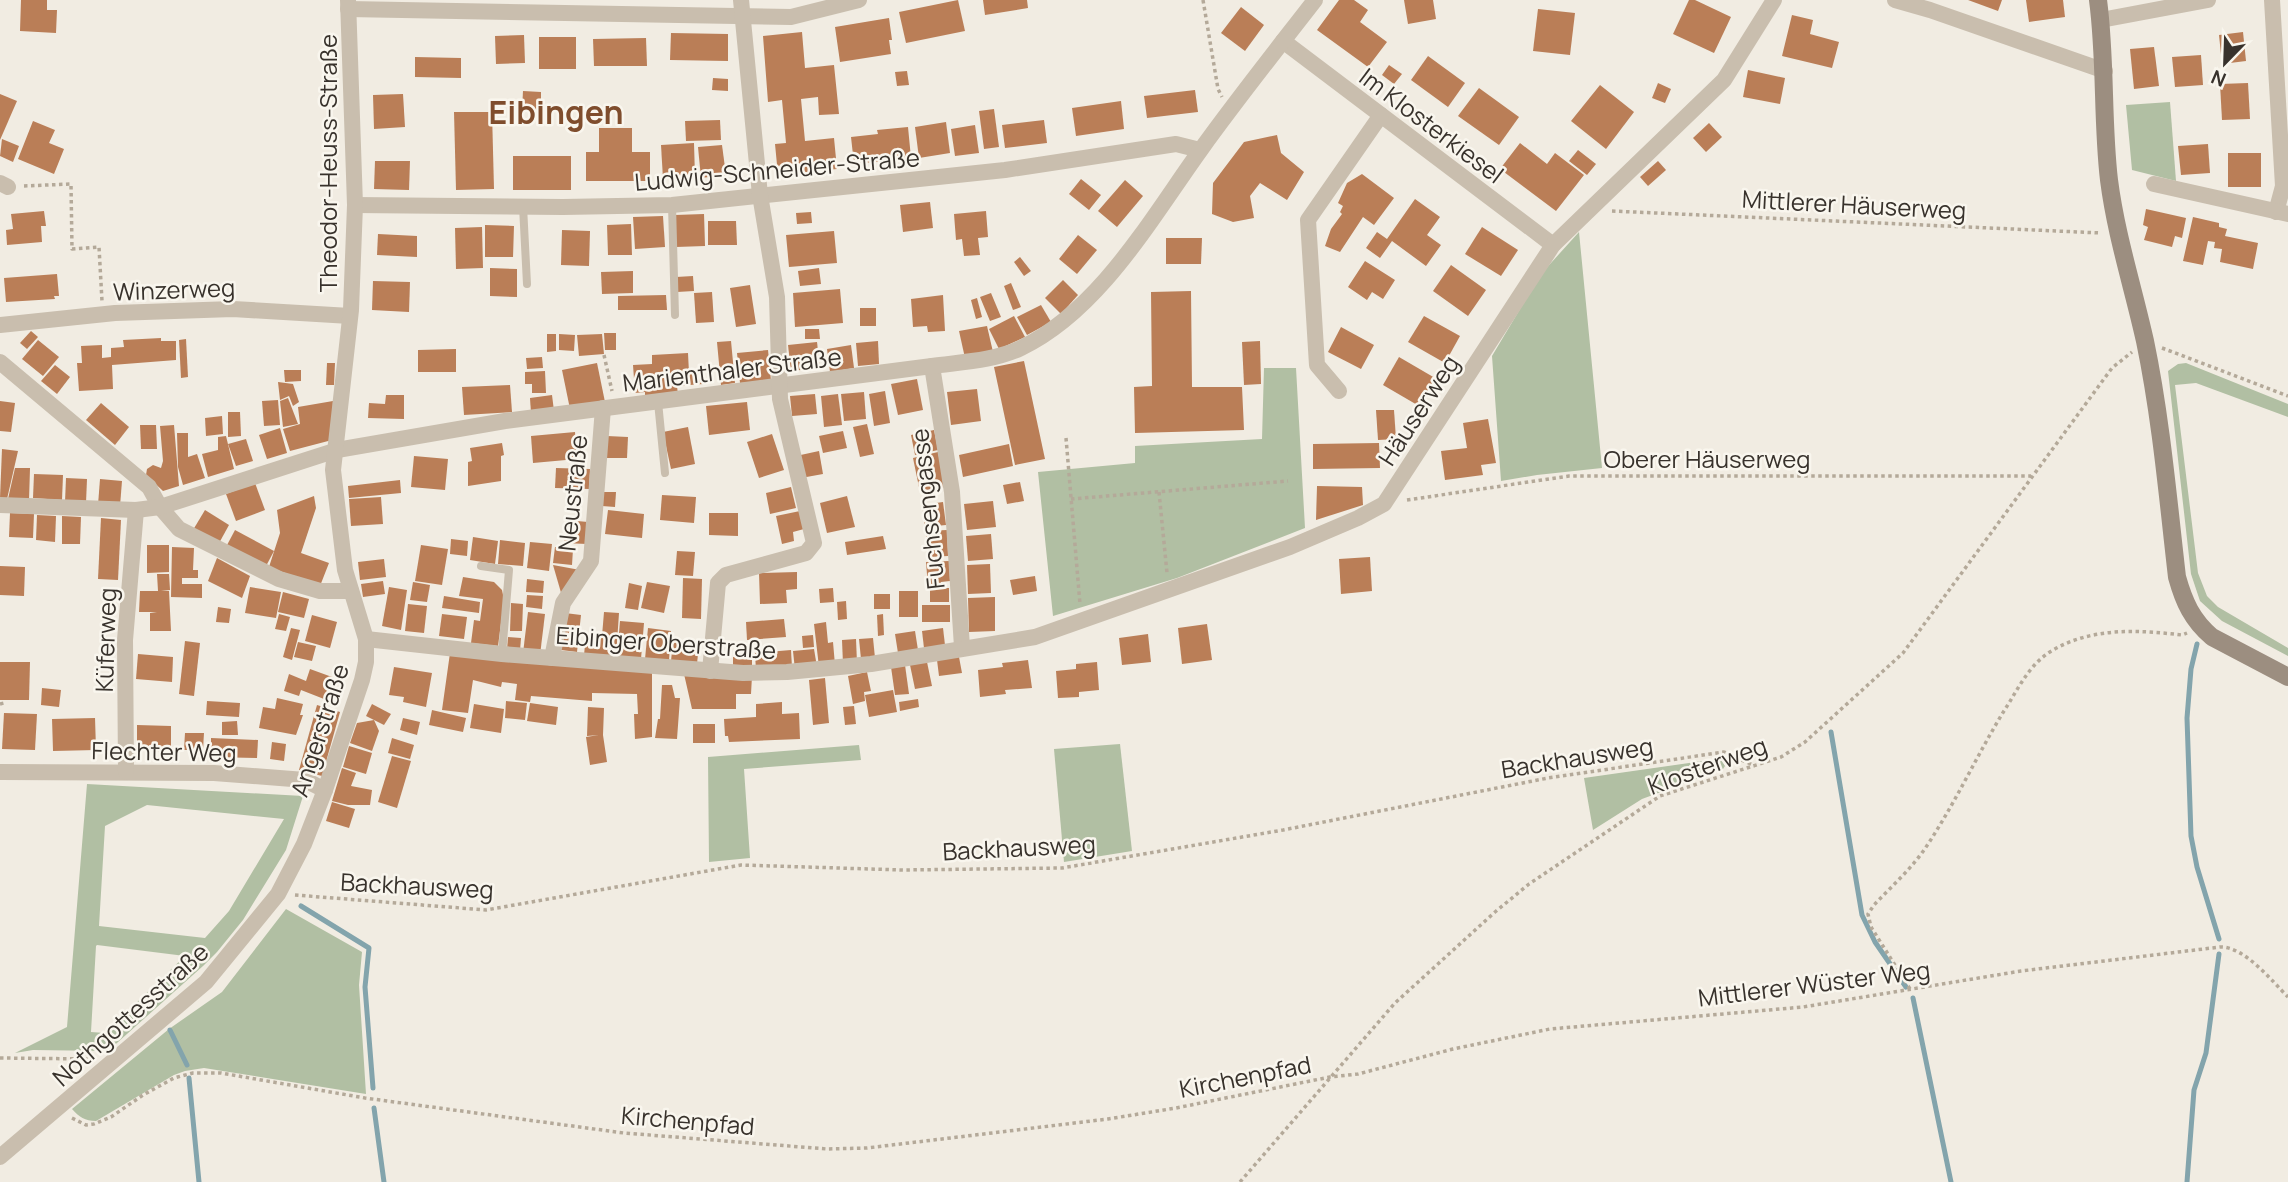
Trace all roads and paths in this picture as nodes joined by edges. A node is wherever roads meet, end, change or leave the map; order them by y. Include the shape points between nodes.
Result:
1 (859, 0) edge
2 (1203, 0) edge
3 (1315, 0) edge
4 (1774, 0) edge
5 (1895, 0) edge
6 (2098, 0) edge
7 (2208, 0) edge
8 (2272, 0) edge
9 (348, 5) edge
10 (595, 8) edge
11 (741, 8) edge
12 (2101, 20) junction
13 (1283, 41) junction
14 (2105, 71) junction
15 (1229, 111) junction
16 (1381, 115) junction
17 (1200, 150) junction
18 (2154, 184) dead end
19 (4, 185) edge
20 (760, 195) junction
21 (355, 205) junction
22 (672, 205) junction
23 (523, 206) junction
24 (1590, 209) junction
25 (2282, 213) edge
26 (2117, 233) junction
27 (1553, 245) junction
28 (527, 284) dead end
29 (103, 314) junction
30 (675, 314) dead end
31 (350, 316) junction
32 (0, 325) edge
33 (2145, 341) junction
34 (604, 355) dead end
35 (0, 362) edge
36 (932, 366) junction
37 (780, 385) junction
38 (1339, 391) dead end
39 (2288, 396) edge
40 (658, 402) junction
41 (609, 408) junction
42 (1066, 438) dead end
43 (337, 450) junction
44 (665, 473) dead end
45 (2031, 476) junction
46 (1288, 481) dead end
47 (1159, 492) junction
48 (1071, 499) junction
49 (1384, 503) junction
50 (0, 505) edge
51 (160, 507) junction
52 (136, 510) junction
53 (481, 566) dead end
54 (1169, 589) junction
55 (351, 591) junction
56 (1081, 620) junction
57 (2202, 628) junction
58 (366, 639) junction
59 (962, 647) junction
60 (502, 654) junction
61 (552, 658) junction
62 (710, 671) junction
63 (2288, 677) edge
64 (1755, 766) junction
65 (0, 772) edge
66 (126, 772) junction
67 (325, 790) junction
68 (278, 894) junction
69 (1911, 989) junction
70 (2288, 997) edge
71 (0, 1058) edge
72 (111, 1060) junction
73 (1331, 1077) junction
74 (61, 1107) junction
75 (0, 1157) edge
76 (1240, 1182) edge

1 - 11 street via 791,18
2 - 15 path via 1218,89
3 - 13 street, Marienthaler Straße
4 - 24 street, Häuserweg via 1724,80
5 - 14 street
6 - 12 main road
7 - 12 street
8 - 25 street
9 - 10 street
9 - 21 street, Theodor-Heuss-Straße
10 - 11 street
11 - 20 street
12 - 14 main road
13 - 15 street, Marienthaler Straße
13 - 16 street, Im Klosterkiesel
14 - 26 main road via 2109,177
15 - 17 street, Marienthaler Straße
16 - 27 street, Im Klosterkiesel
16 - 38 street via 1308,220 1317,365
17 - 20 street, Ludwig-Schneider-Straße via 1176,144 1005,170
17 - 36 street, Marienthaler Straße via 1156,216 1068,316 1021,348 1002,355
18 - 25 street
19 - 29 path via 71,184 72,249 99,247
20 - 22 street, Ludwig-Schneider-Straße
20 - 37 street via 777,297
21 - 23 street, Ludwig-Schneider-Straße
21 - 31 street, Theodor-Heuss-Straße
22 - 23 street, Ludwig-Schneider-Straße
22 - 30 lane
23 - 28 lane
24 - 26 path, Mittlerer Häuserweg
24 - 27 street, Häuserweg
26 - 33 main road
27 - 49 street, Häuserweg
29 - 31 street, Winzerweg via 233,309
29 - 32 street, Winzerweg
31 - 43 street, Theodor-Heuss-Straße
33 - 39 path
33 - 45 path, Klosterweg via 2112,368
33 - 57 main road via 2176,577 2184,602
34 - 41 path
35 - 51 street via 149,487
36 - 37 street, Marienthaler Straße
36 - 59 street, Fuchsengasse via 952,492
37 - 40 street, Marienthaler Straße
37 - 62 street via 814,543 806,553 726,575 718,583
40 - 41 street, Marienthaler Straße
40 - 44 lane
41 - 43 street, Marienthaler Straße
41 - 61 street, Neustraße via 590,561 563,603
42 - 48 path
43 - 51 street, Marienthaler Straße
43 - 55 street, Angerstraße via 333,470
45 - 49 path, Oberer Häuserweg via 1569,476
45 - 64 path, Klosterweg via 1903,653 1805,742 1782,757
46 - 47 path
47 - 48 path
47 - 54 path
48 - 56 path
49 - 54 street, Häuserweg via 1290,547
50 - 52 street, Marienthaler Straße
51 - 52 street, Marienthaler Straße
51 - 55 street via 179,529 279,579 320,591
52 - 66 street, Küferweg via 125,640
53 - 60 lane via 509,570
54 - 56 street, Häuserweg
55 - 58 street, Angerstraße
56 - 59 street, Häuserweg via 1035,636
57 - 63 main road
57 - 69 path via 2182,635 2117,631 2081,638 2051,651 2030,669 1923,852 1868,914 1871,927
58 - 60 street, Eibinger Oberstraße
58 - 67 street, Angerstraße via 362,680
59 - 62 street, Eibinger Oberstraße via 871,664 743,674
60 - 61 street, Eibinger Oberstraße
61 - 62 street, Eibinger Oberstraße
64 - 68 path, Backhausweg via 1724,752 1548,778 1062,868 902,870 741,864 485,910
64 - 73 path, Klosterweg via 1660,796 1529,884 1395,1003
65 - 66 street, Flechter Weg
66 - 67 street, Flechter Weg via 305,780
67 - 68 street, Angerstraße
68 - 72 street, Nothgottesstraße via 206,982
69 - 70 path, Mittlerer Wüster Weg via 2227,947 2258,967
69 - 73 path, Mittlerer Wüster Weg via 1803,1007 1550,1029
71 - 72 path
72 - 74 street, Nothgottesstraße
73 - 74 path, Kirchenpfad via 1108,1119 850,1149 624,1133 365,1098 221,1073 174,1078 94,1124 78,1122
73 - 76 path, Klosterweg
74 - 75 street, Nothgottesstraße

